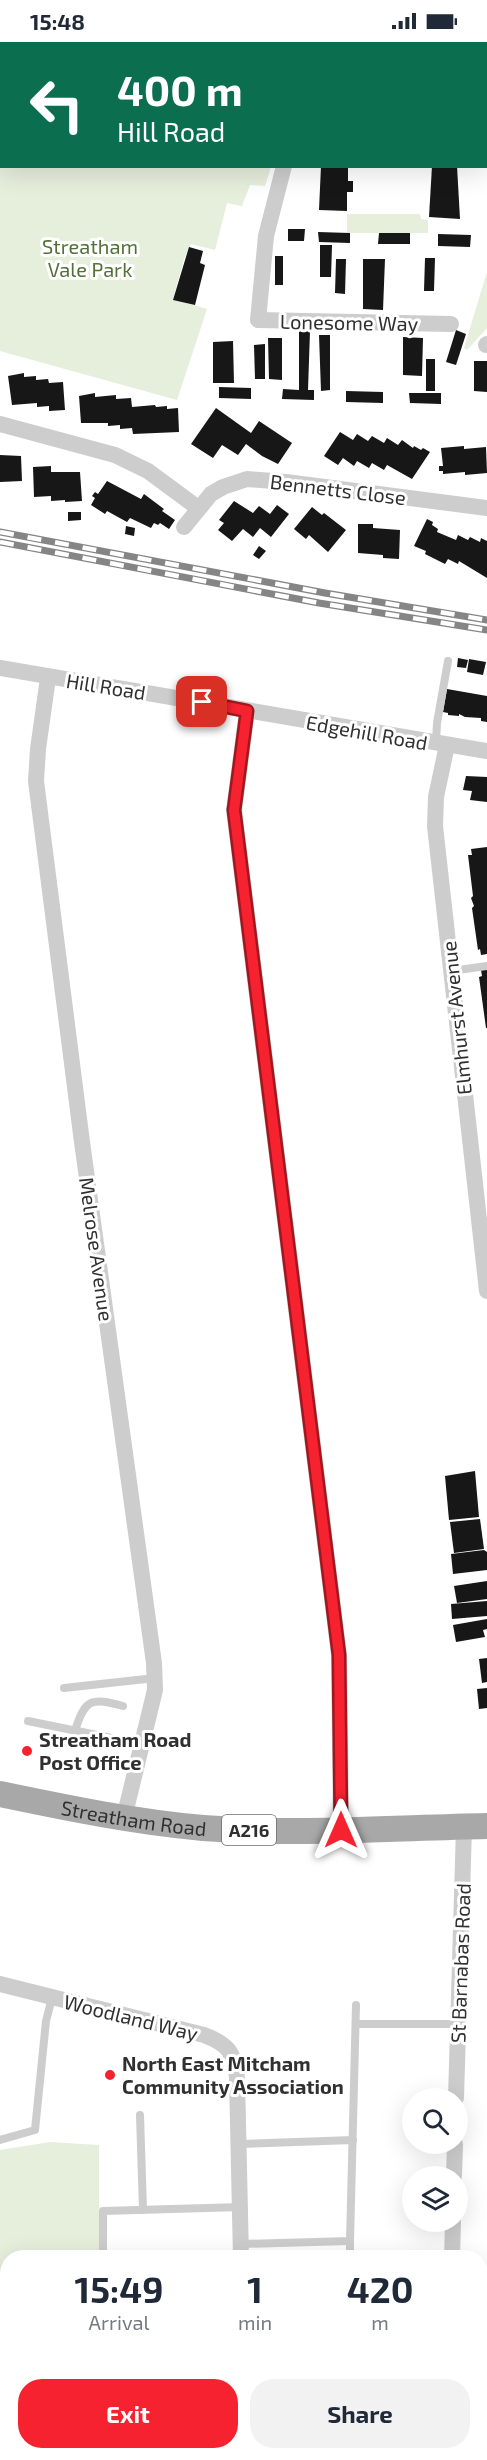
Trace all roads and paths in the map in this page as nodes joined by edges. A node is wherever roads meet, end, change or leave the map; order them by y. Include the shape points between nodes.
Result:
1 (283, 168) edge
2 (451, 324) dead end
3 (0, 424) edge
4 (487, 507) edge
5 (198, 508) junction
6 (184, 527) dead end
7 (448, 661) dead end
8 (0, 668) edge
9 (48, 678) junction
10 (247, 711) junction
11 (441, 744) junction
12 (487, 751) edge
13 (487, 966) edge
14 (451, 971) junction
15 (487, 1291) edge
16 (155, 1678) junction
17 (64, 1688) dead end
18 (123, 1706) dead end
19 (28, 1721) dead end
20 (75, 1731) junction
21 (141, 1744) junction
22 (0, 1794) edge
23 (124, 1818) junction
24 (475, 1826) edge
25 (341, 1830) junction
26 (0, 1984) edge
27 (52, 1998) junction
28 (356, 2005) dead end
29 (357, 2024) junction
30 (458, 2024) junction
31 (456, 2088) edge
32 (140, 2115) dead end
33 (0, 2140) edge
34 (353, 2140) junction
35 (239, 2144) junction
36 (241, 2206) junction
37 (143, 2210) junction
38 (453, 2232) edge
39 (350, 2241) junction
40 (103, 2250) edge
41 (242, 2250) edge
42 (253, 2250) edge
43 (350, 2250) edge
44 (452, 2250) edge

1 - 2 street, Lonesome Way via 266,236 258,320
3 - 5 street via 131,461
4 - 5 street, Bennetts Close via 258,479 223,487
5 - 6 street, Bennetts Close
7 - 11 lane via 437,723
8 - 9 street, Hill Road
9 - 10 street, Hill Road
9 - 16 street, Melrose Avenue via 36,781
10 - 11 street, Edgehill Road
10 - 25 street via 234,810 339,1655
11 - 12 street, Edgehill Road
11 - 14 street, Elmhurst Avenue via 435,826
13 - 14 lane
14 - 15 street, Elmhurst Avenue
16 - 17 lane
16 - 21 street, Melrose Avenue
18 - 20 lane via 93,1702 83,1711
19 - 20 lane
20 - 21 lane
21 - 23 street, Melrose Avenue
22 - 23 main road, Streatham Road / A216
23 - 25 main road, Streatham Road / A216 via 202,1828
24 - 25 main road, Streatham Road / A216
24 - 30 street, St Barnabas Road
26 - 27 street, Woodland Way
27 - 33 lane via 46,2021 35,2130
27 - 35 street, Woodland Way via 204,2035 224,2045 236,2064
28 - 29 lane
29 - 30 lane
29 - 34 lane
30 - 31 street, St Barnabas Road
32 - 37 lane
34 - 35 lane
34 - 39 lane
35 - 36 street, Woodland Way
36 - 37 lane
36 - 41 street, Woodland Way
37 - 40 lane via 103,2211
38 - 44 street
39 - 42 lane
39 - 43 lane

